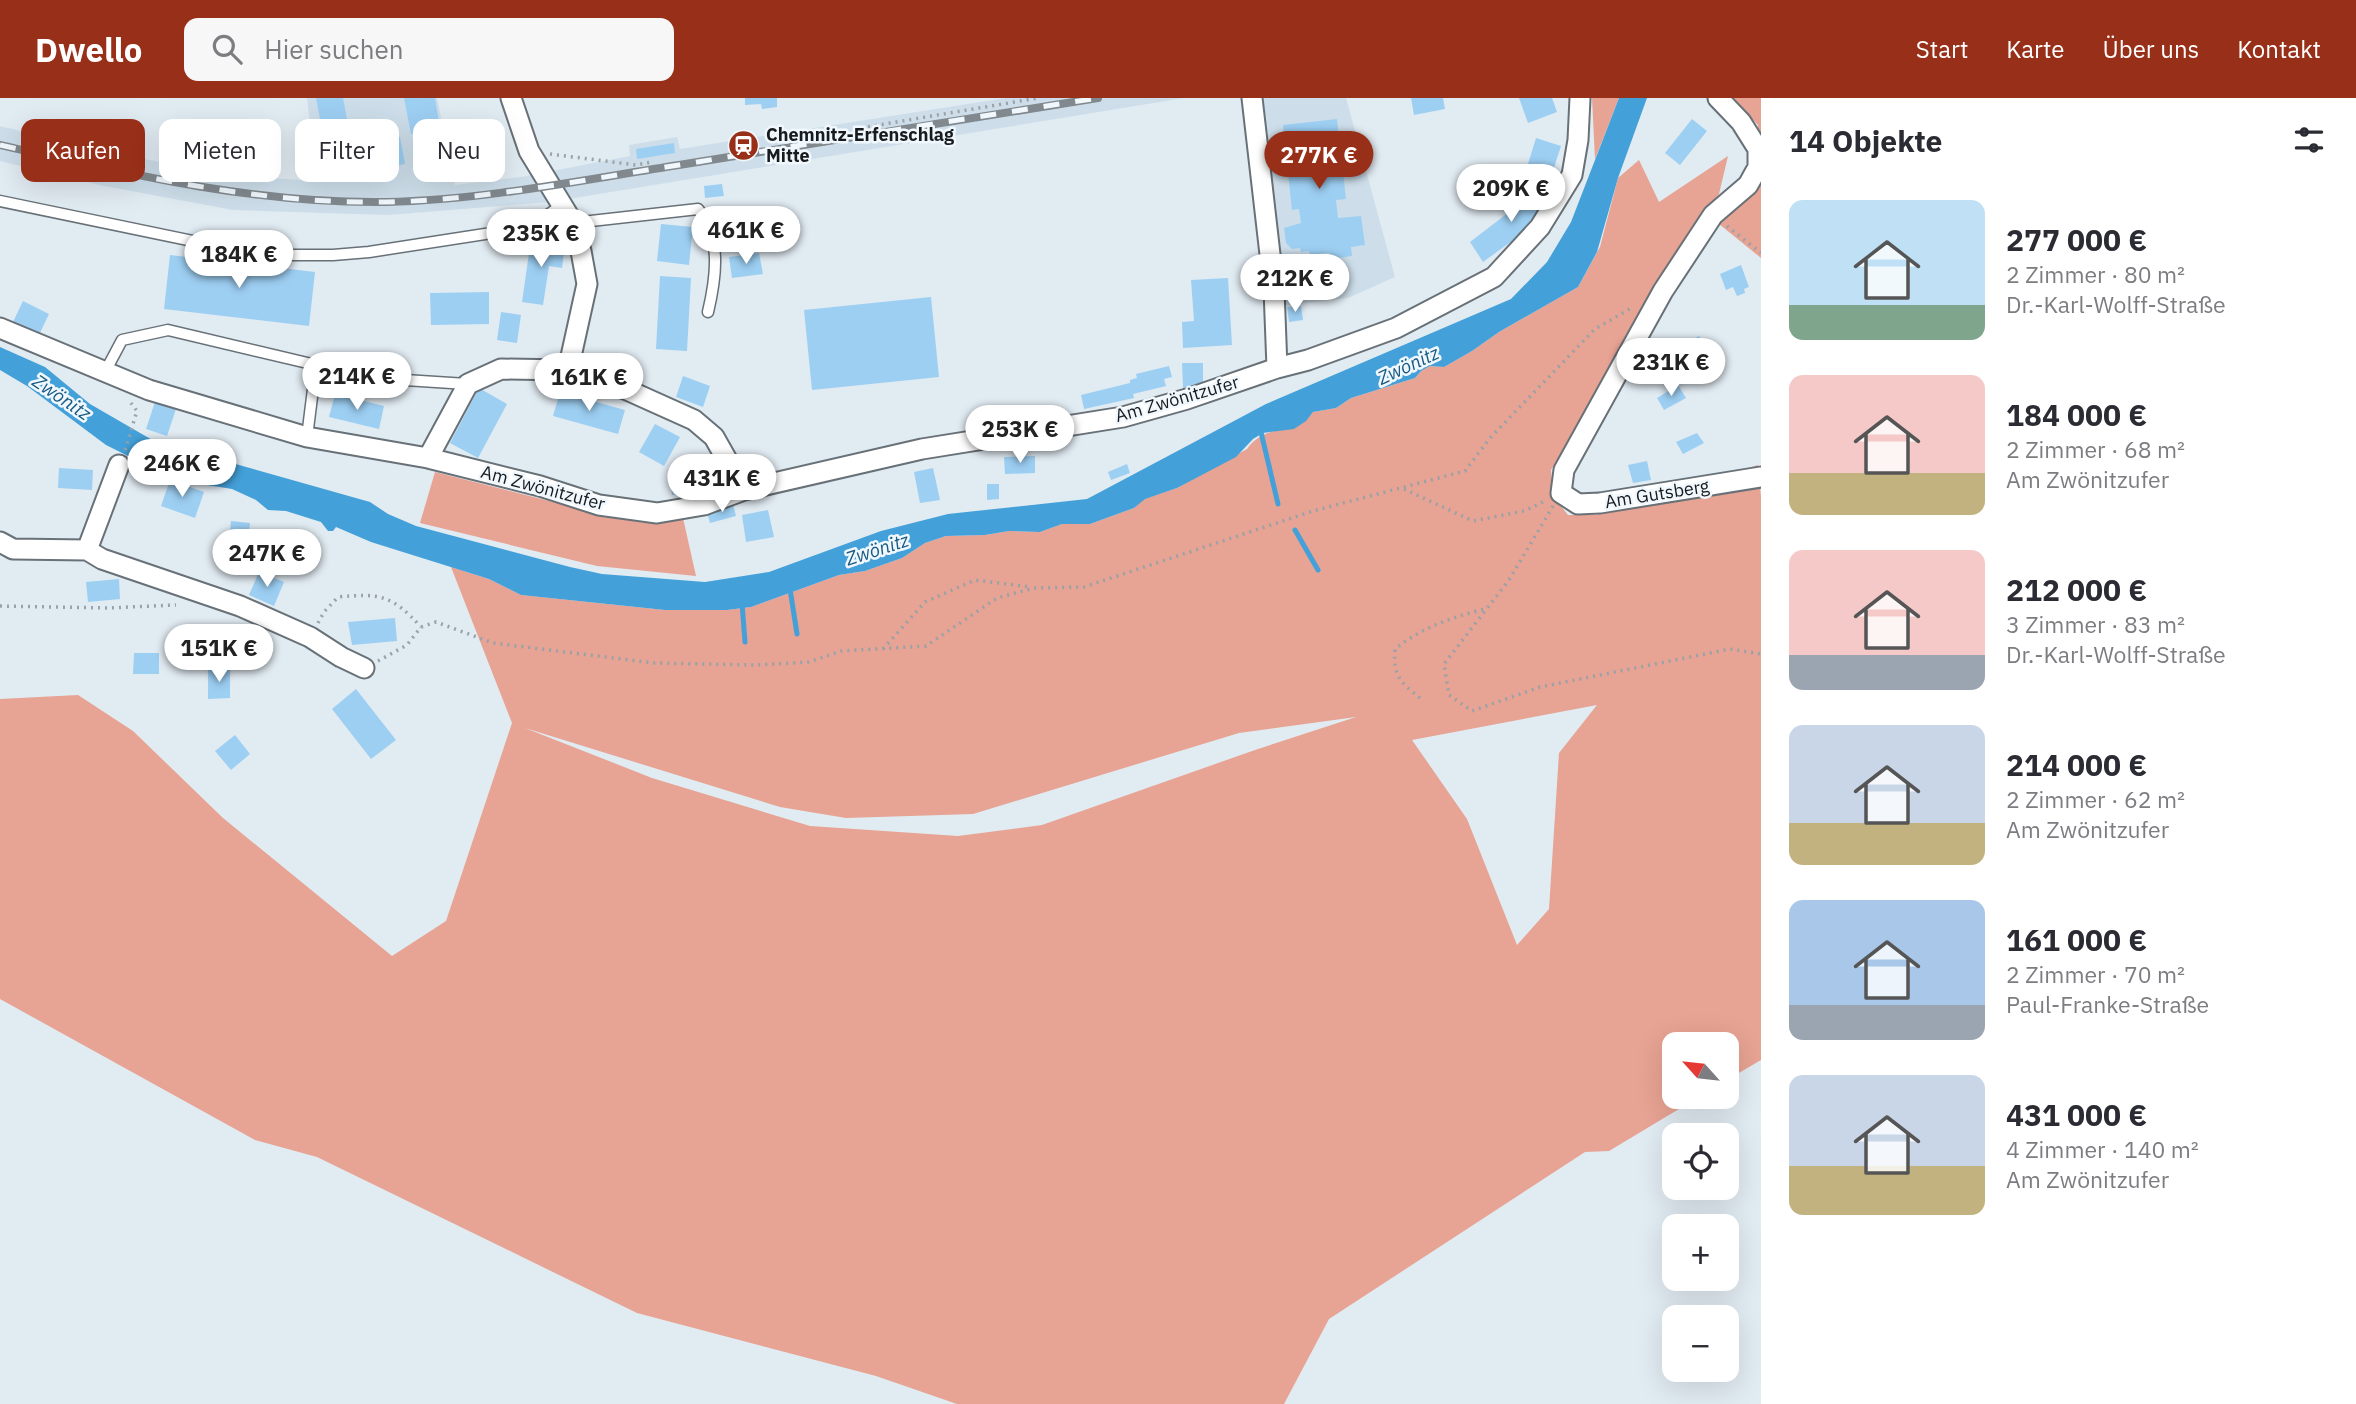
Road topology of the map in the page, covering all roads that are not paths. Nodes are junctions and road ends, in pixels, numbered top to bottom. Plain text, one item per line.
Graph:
1 (511, 98) edge
2 (1252, 98) edge
3 (1580, 98) edge
4 (1718, 98) edge
5 (0, 201) edge
6 (561, 206) junction
7 (573, 222) junction
8 (708, 312) dead end
9 (0, 328) edge
10 (316, 365) junction
11 (1276, 368) junction
12 (568, 370) junction
13 (105, 372) junction
14 (468, 384) junction
15 (307, 437) junction
16 (428, 458) junction
17 (119, 465) road end
18 (1761, 477) edge
19 (744, 490) junction
20 (0, 542) edge
21 (87, 550) junction
22 (365, 668) road end

1 - 6 street
2 - 11 street
3 - 11 street, Am Zwönitzufer
4 - 18 street, Am Gutsberg
5 - 6 lane
6 - 7 street
7 - 8 lane
7 - 12 street
9 - 13 street, Am Zwönitzufer
10 - 13 lane
10 - 14 lane
10 - 15 lane
11 - 19 street, Am Zwönitzufer
12 - 14 street
12 - 19 street
13 - 15 street, Am Zwönitzufer
14 - 16 street
15 - 16 street, Am Zwönitzufer
16 - 19 street, Am Zwönitzufer
17 - 21 street
20 - 21 street
21 - 22 street

